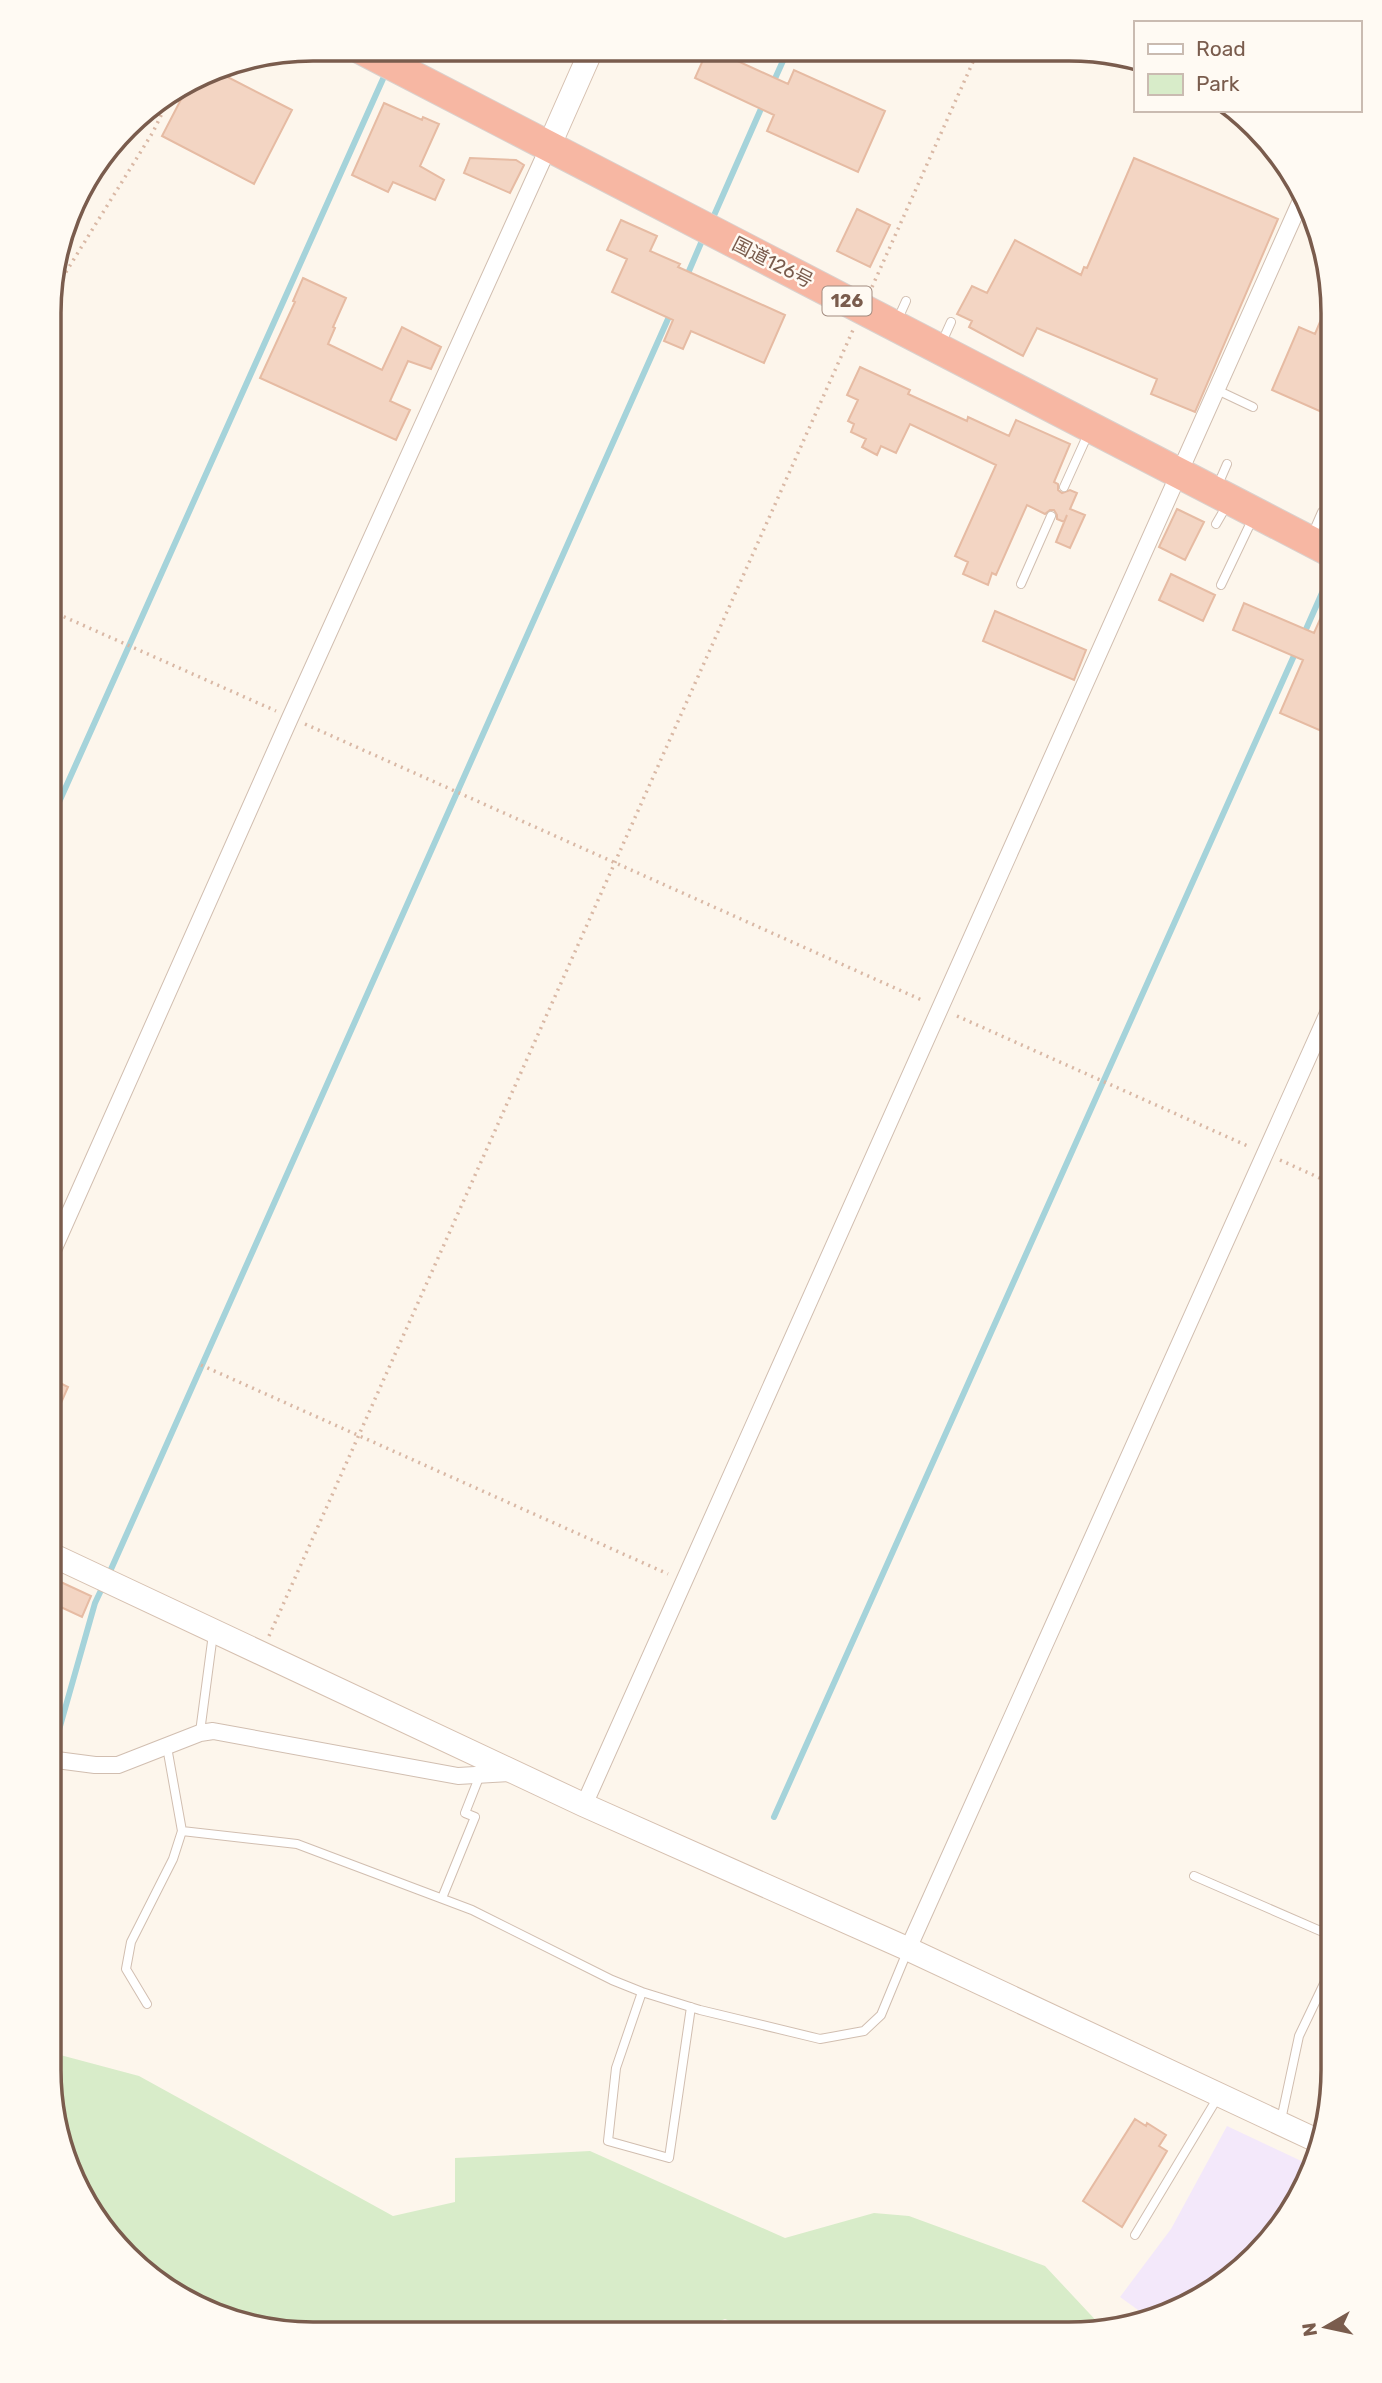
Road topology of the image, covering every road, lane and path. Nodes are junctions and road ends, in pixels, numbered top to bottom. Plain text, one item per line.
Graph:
1 (384, 61) edge
2 (587, 61) edge
3 (973, 61) edge
4 (163, 111) edge
5 (549, 146) junction
6 (1298, 208) edge
7 (64, 275) edge
8 (862, 309) junction
9 (1217, 390) junction
10 (1253, 407) dead end
11 (1091, 428) junction
12 (1227, 464) dead end
13 (1179, 474) junction
14 (1064, 487) dead end
15 (1220, 505) junction
16 (1255, 514) junction
17 (1051, 516) dead end
18 (1321, 547) edge
19 (1021, 584) dead end
20 (1221, 585) dead end
21 (61, 615) edge
22 (290, 718) junction
23 (615, 863) junction
24 (940, 1008) junction
25 (1321, 1029) edge
26 (1266, 1154) junction
27 (1321, 1179) edge
28 (61, 1232) edge
29 (201, 1365) dead end
30 (358, 1435) junction
31 (61, 1559) edge
32 (684, 1581) junction
33 (214, 1631) junction
34 (261, 1654) junction
35 (200, 1733) junction
36 (167, 1747) junction
37 (61, 1761) edge
38 (514, 1773) junction
39 (480, 1775) junction
40 (584, 1805) junction
41 (182, 1831) junction
42 (1194, 1876) dead end
43 (442, 1898) junction
44 (1321, 1931) edge
45 (908, 1949) junction
46 (1321, 1990) edge
47 (642, 1992) junction
48 (147, 2004) dead end
49 (691, 2007) junction
50 (1219, 2095) junction
51 (1280, 2123) junction
52 (1311, 2137) edge
53 (1135, 2235) dead end

1 - 5 highway, 国道126号 / 126
2 - 5 street
3 - 8 path
4 - 7 path
5 - 8 highway, 国道126号 / 126
5 - 22 street
6 - 9 street
8 - 11 highway, 国道126号 / 126
8 - 23 path
9 - 10 lane
9 - 13 street
11 - 13 highway, 国道126号 / 126
11 - 14 lane
12 - 15 lane
13 - 15 highway, 国道126号 / 126
13 - 24 street
15 - 16 highway, 国道126号 / 126
16 - 18 highway, 国道126号 / 126
16 - 20 lane
17 - 19 lane
21 - 22 path
22 - 23 path
22 - 28 street
23 - 24 path
23 - 30 path
24 - 26 path
24 - 32 street
25 - 26 street
26 - 27 path
26 - 45 street
29 - 30 path
30 - 32 path
30 - 34 path
31 - 33 street
32 - 40 street
33 - 34 street
33 - 35 lane
34 - 38 street
35 - 36 street
35 - 39 street
36 - 37 street
36 - 41 lane
38 - 39 street
38 - 40 street
39 - 43 lane
40 - 45 street
41 - 43 lane
41 - 48 lane
42 - 44 lane
43 - 47 lane
45 - 49 lane
45 - 50 street
46 - 51 lane
47 - 49 lane
47 - 49 lane
50 - 51 street
50 - 53 lane
51 - 52 street

